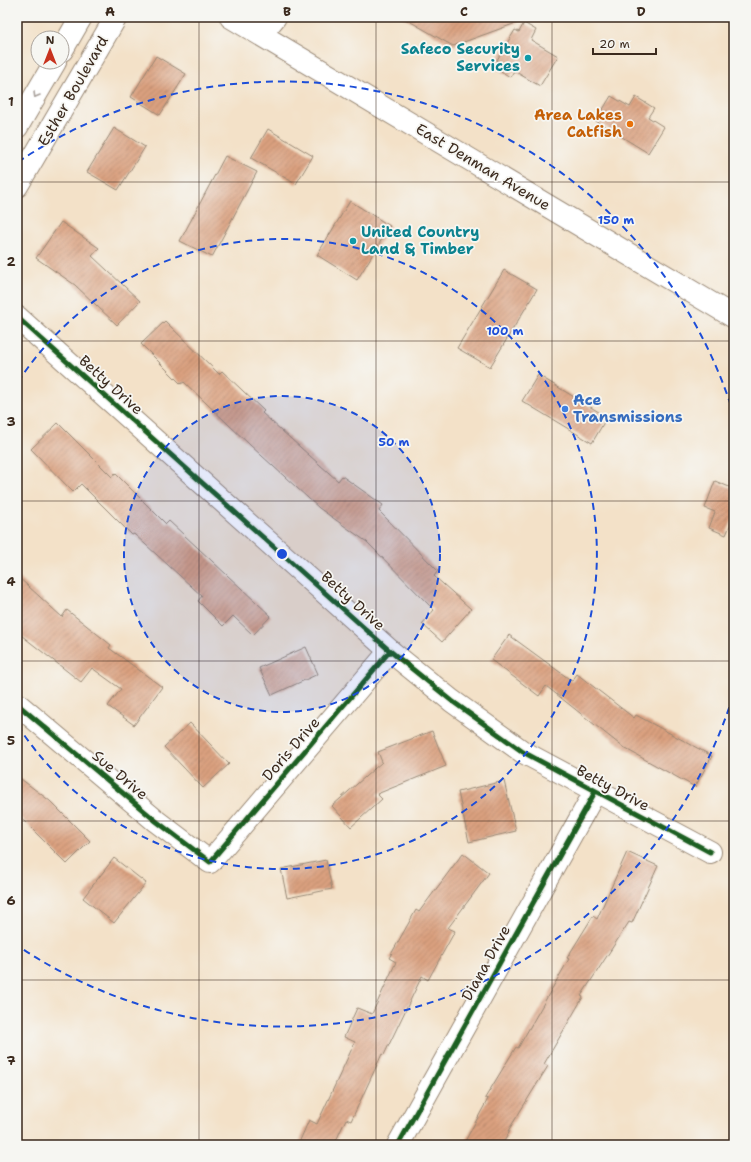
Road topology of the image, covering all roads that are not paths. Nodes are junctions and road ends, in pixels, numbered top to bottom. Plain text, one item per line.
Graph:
1 (81, 17) edge
2 (116, 17) edge
3 (231, 17) edge
4 (275, 17) edge
5 (262, 34) junction
6 (70, 36) edge
7 (50, 70) edge
8 (17, 127) edge
9 (17, 186) edge
10 (17, 317) edge
11 (734, 317) edge
12 (390, 652) junction
13 (17, 704) edge
14 (595, 792) junction
15 (710, 852) dead end
16 (210, 862) joint
17 (398, 1145) edge

1 - 6 street, Esther Boulevard
2 - 9 street, Esther Boulevard
3 - 5 street, East Denman Avenue
4 - 5 street
5 - 11 street, East Denman Avenue
7 -> 8 street, Esther Boulevard
10 - 12 street, Betty Drive
12 - 14 street, Betty Drive
12 - 16 street, Doris Drive
13 - 16 street, Sue Drive
14 - 15 street, Betty Drive
14 - 17 street, Diana Drive

